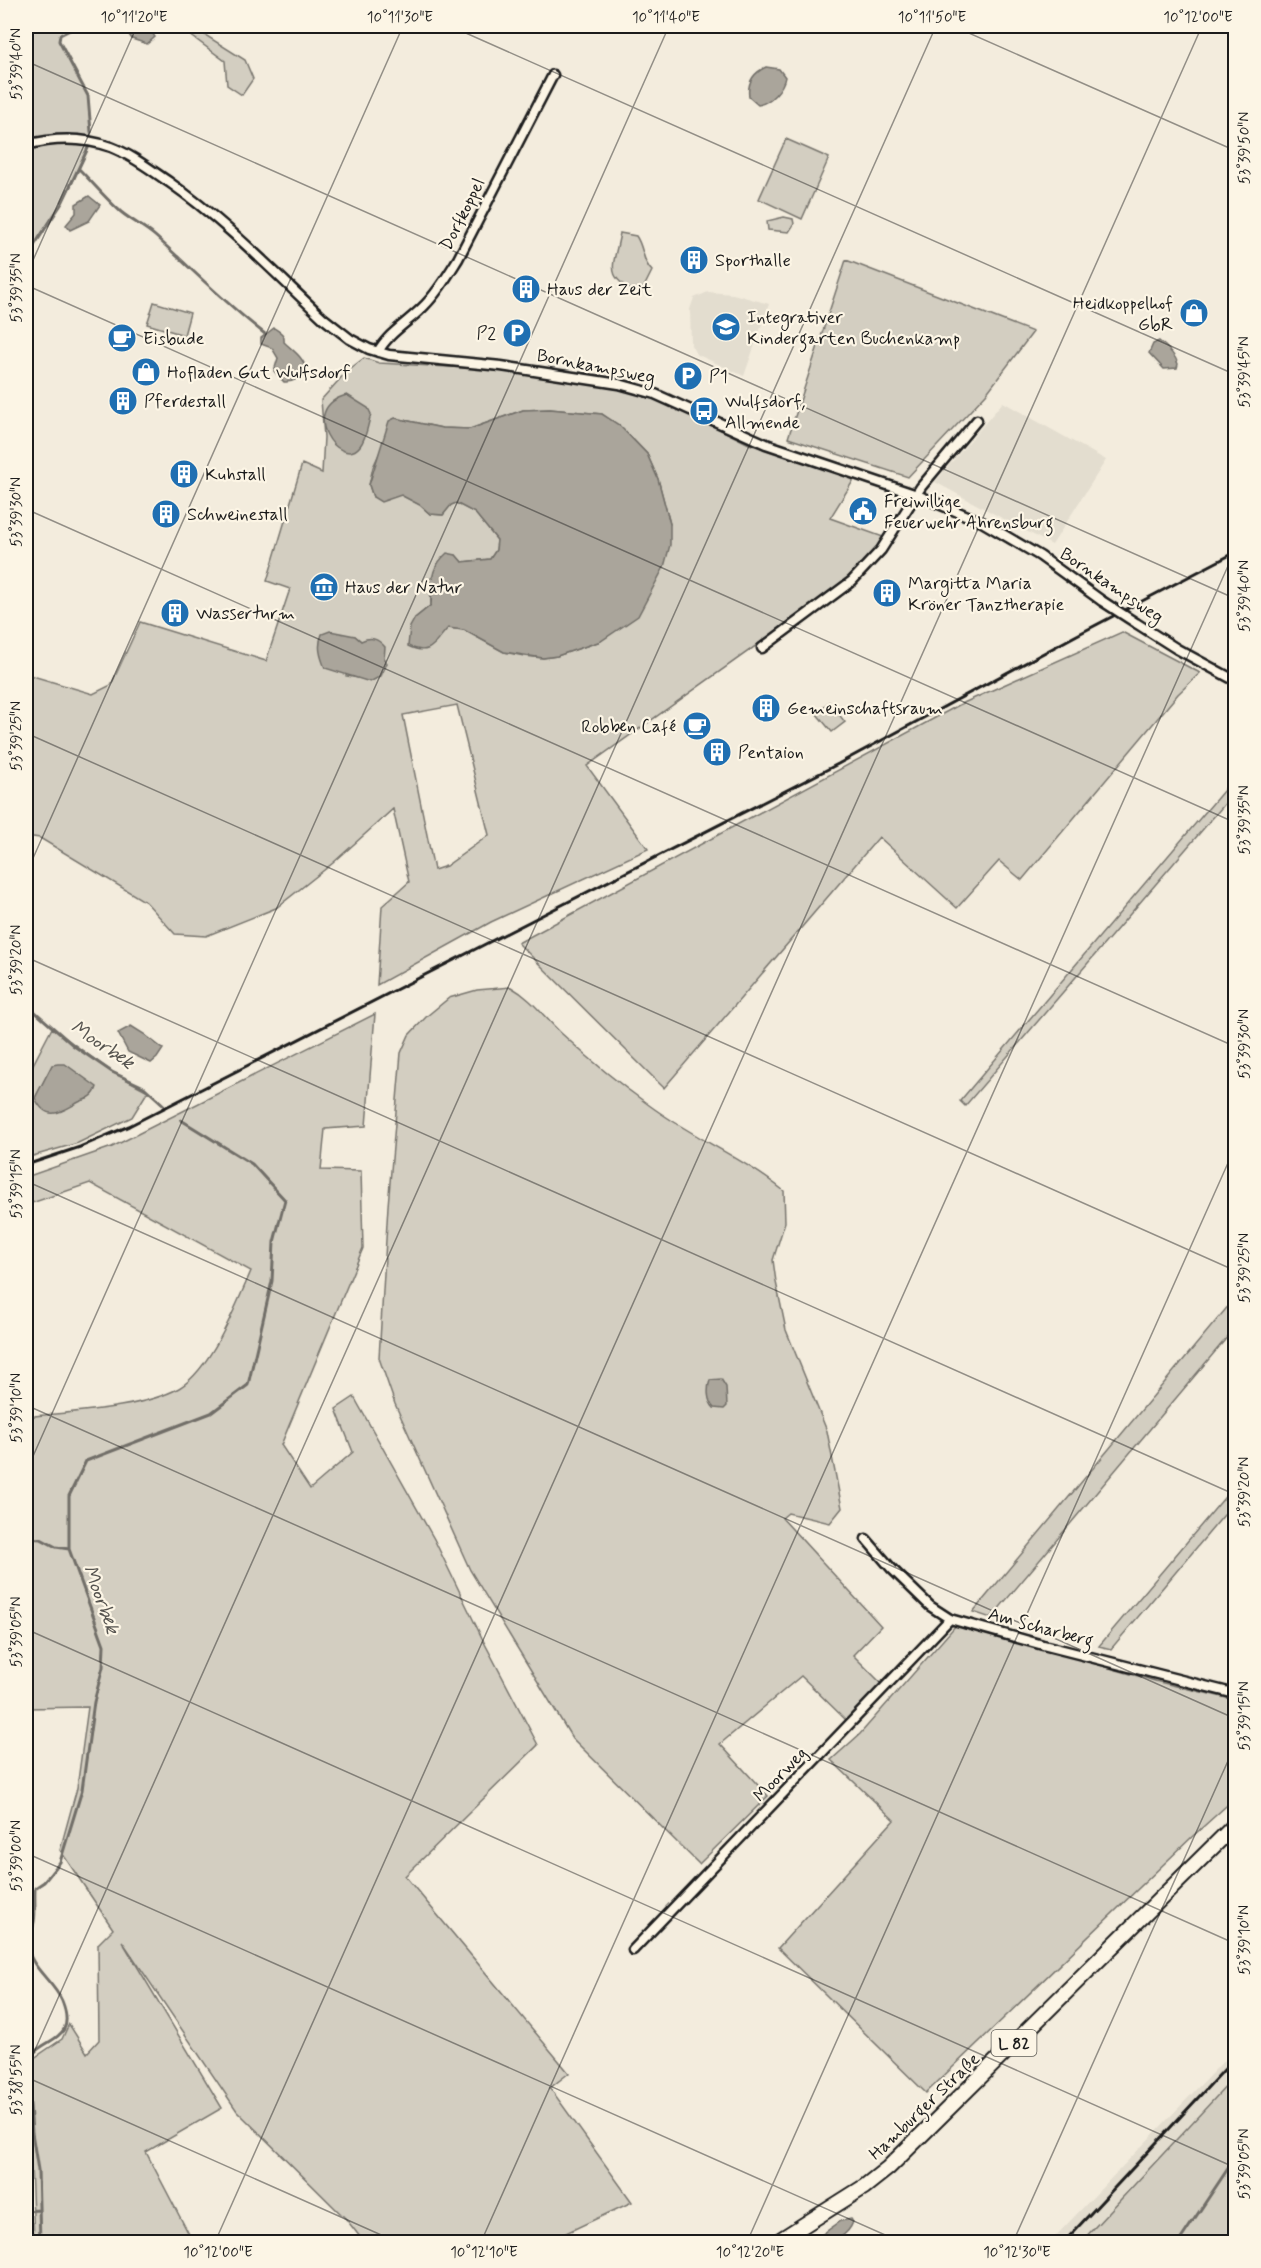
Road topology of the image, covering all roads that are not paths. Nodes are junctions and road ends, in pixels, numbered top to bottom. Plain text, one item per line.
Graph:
1 (553, 75) dead end
2 (26, 145) edge
3 (378, 352) junction
4 (976, 420) dead end
5 (917, 495) junction
6 (762, 648) dead end
7 (1236, 681) edge
8 (866, 1539) dead end
9 (950, 1619) junction
10 (1236, 1694) edge
11 (1236, 1824) edge
12 (633, 1950) dead end
13 (777, 2242) edge

1 - 3 street, Dorfkoppel
2 - 3 street, Bornkampsweg
3 - 5 street, Bornkampsweg
4 - 5 street
5 - 6 street
5 - 7 street, Bornkampsweg, bridge
8 - 9 street, Am Scharberg
9 - 10 street, Am Scharberg
9 - 12 street, Moorweg
11 - 13 main road, Hamburger Straße / L 82

